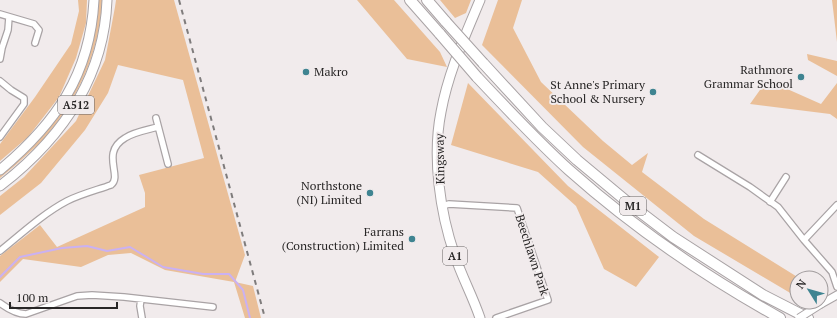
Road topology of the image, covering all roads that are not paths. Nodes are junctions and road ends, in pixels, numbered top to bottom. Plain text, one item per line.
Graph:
1 (94, 0) edge
2 (107, 0) edge
3 (410, 0) edge
4 (427, 0) edge
5 (480, 0) edge
6 (0, 14) edge
7 (9, 17) junction
8 (35, 42) dead end
9 (0, 58) edge
10 (0, 81) edge
11 (156, 118) dead end
12 (158, 127) junction
13 (0, 136) edge
14 (698, 155) dead end
15 (168, 164) dead end
16 (0, 170) edge
17 (786, 177) dead end
18 (0, 186) edge
19 (770, 202) junction
20 (837, 205) edge
21 (442, 206) junction
22 (804, 240) junction
23 (0, 251) edge
24 (837, 287) edge
25 (837, 295) edge
26 (141, 299) junction
27 (0, 303) edge
28 (213, 307) dead end
29 (27, 316) edge
30 (142, 318) edge
31 (480, 318) edge
32 (496, 318) edge
33 (780, 318) edge
34 (799, 318) edge
35 (808, 318) edge

1 - 16 main road, A512
2 - 18 main road, A512
3 - 33 highway, M1, bridge
4 - 35 highway, M1, bridge
5 - 21 main road, Kingsway / A1
6 - 7 street
7 - 8 street
7 - 9 street
10 - 13 street
11 - 12 street
12 - 15 street
12 - 23 street
14 - 19 street
17 - 19 street
19 - 22 street
20 - 22 street
21 - 31 main road, Kingsway / A1
21 - 32 street, Beechlawn Park
22 - 24 street
25 - 34 street, bridge
26 - 28 street
26 - 29 street
26 - 30 street
27 - 29 street

